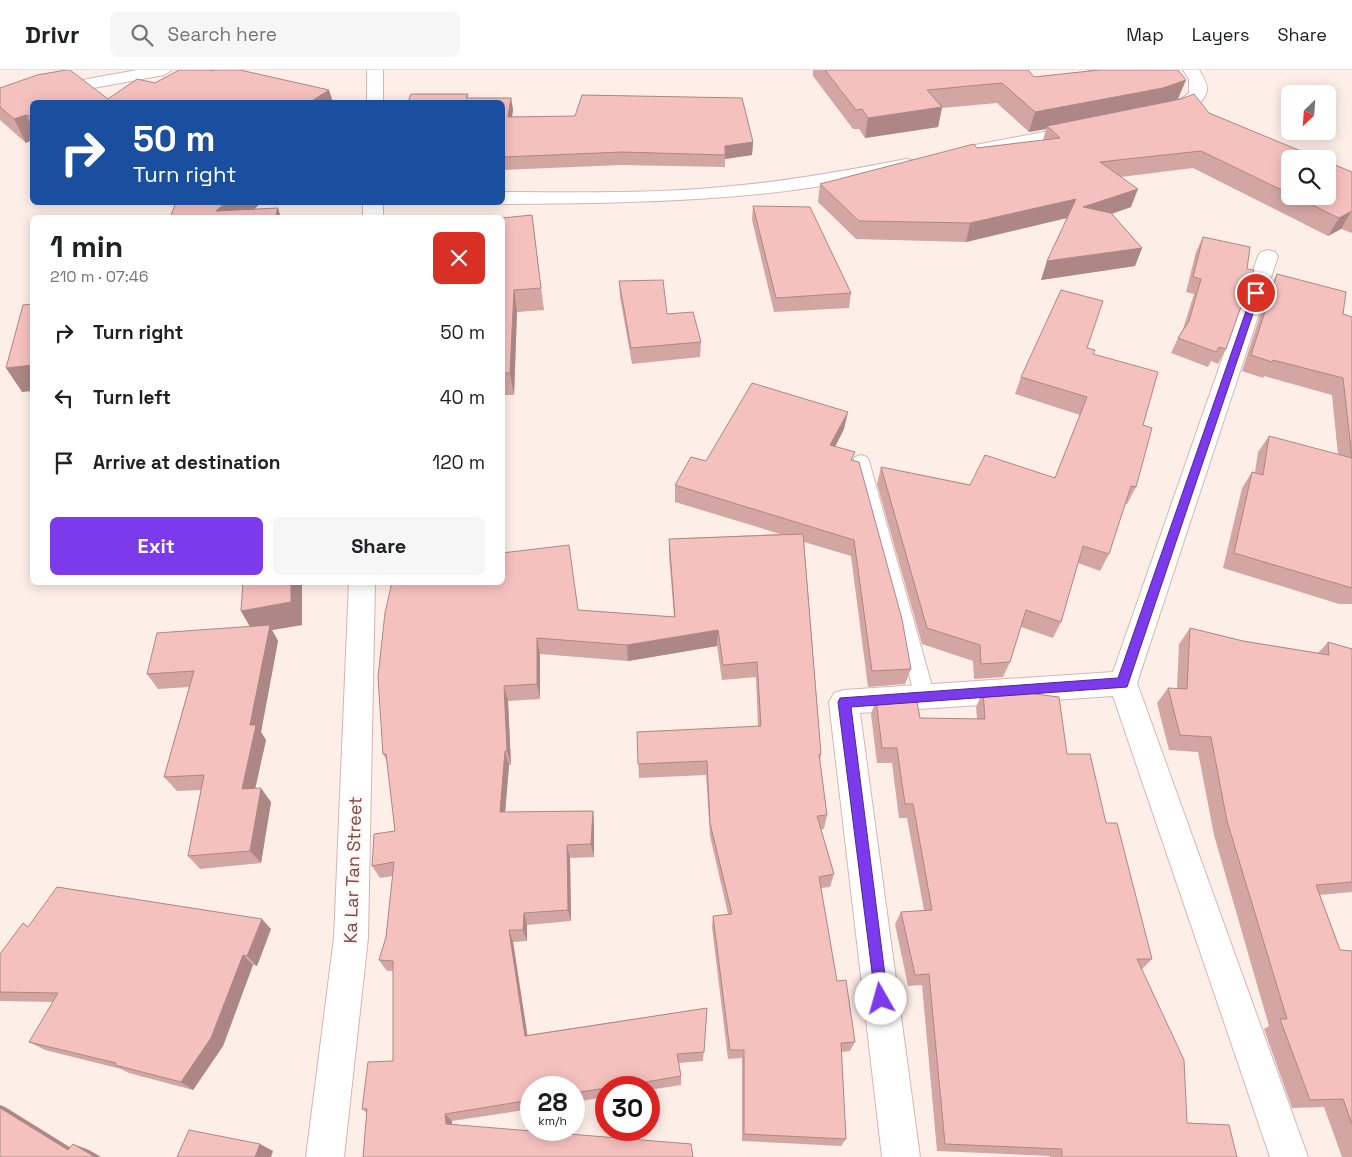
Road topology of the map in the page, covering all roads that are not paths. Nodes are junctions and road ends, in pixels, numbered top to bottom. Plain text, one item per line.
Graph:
1 (164, 70) edge
2 (375, 70) edge
3 (1192, 70) edge
4 (0, 100) edge
5 (375, 100) edge
6 (1150, 116) edge
7 (1102, 126) edge
8 (958, 154) edge
9 (919, 161) edge
10 (505, 198) edge
11 (1268, 256) dead end
12 (861, 461) edge
13 (362, 585) edge
14 (1123, 683) junction
15 (924, 697) junction
16 (325, 1157) edge
17 (901, 1157) edge
18 (1289, 1157) edge

1 - 4 street
2 - 5 street
3 - 6 street
7 - 8 street
9 - 10 street
11 - 14 street
12 - 15 lane
13 - 16 street, Ka Lar Tan Street
14 - 15 street
14 - 18 street
15 - 17 street

